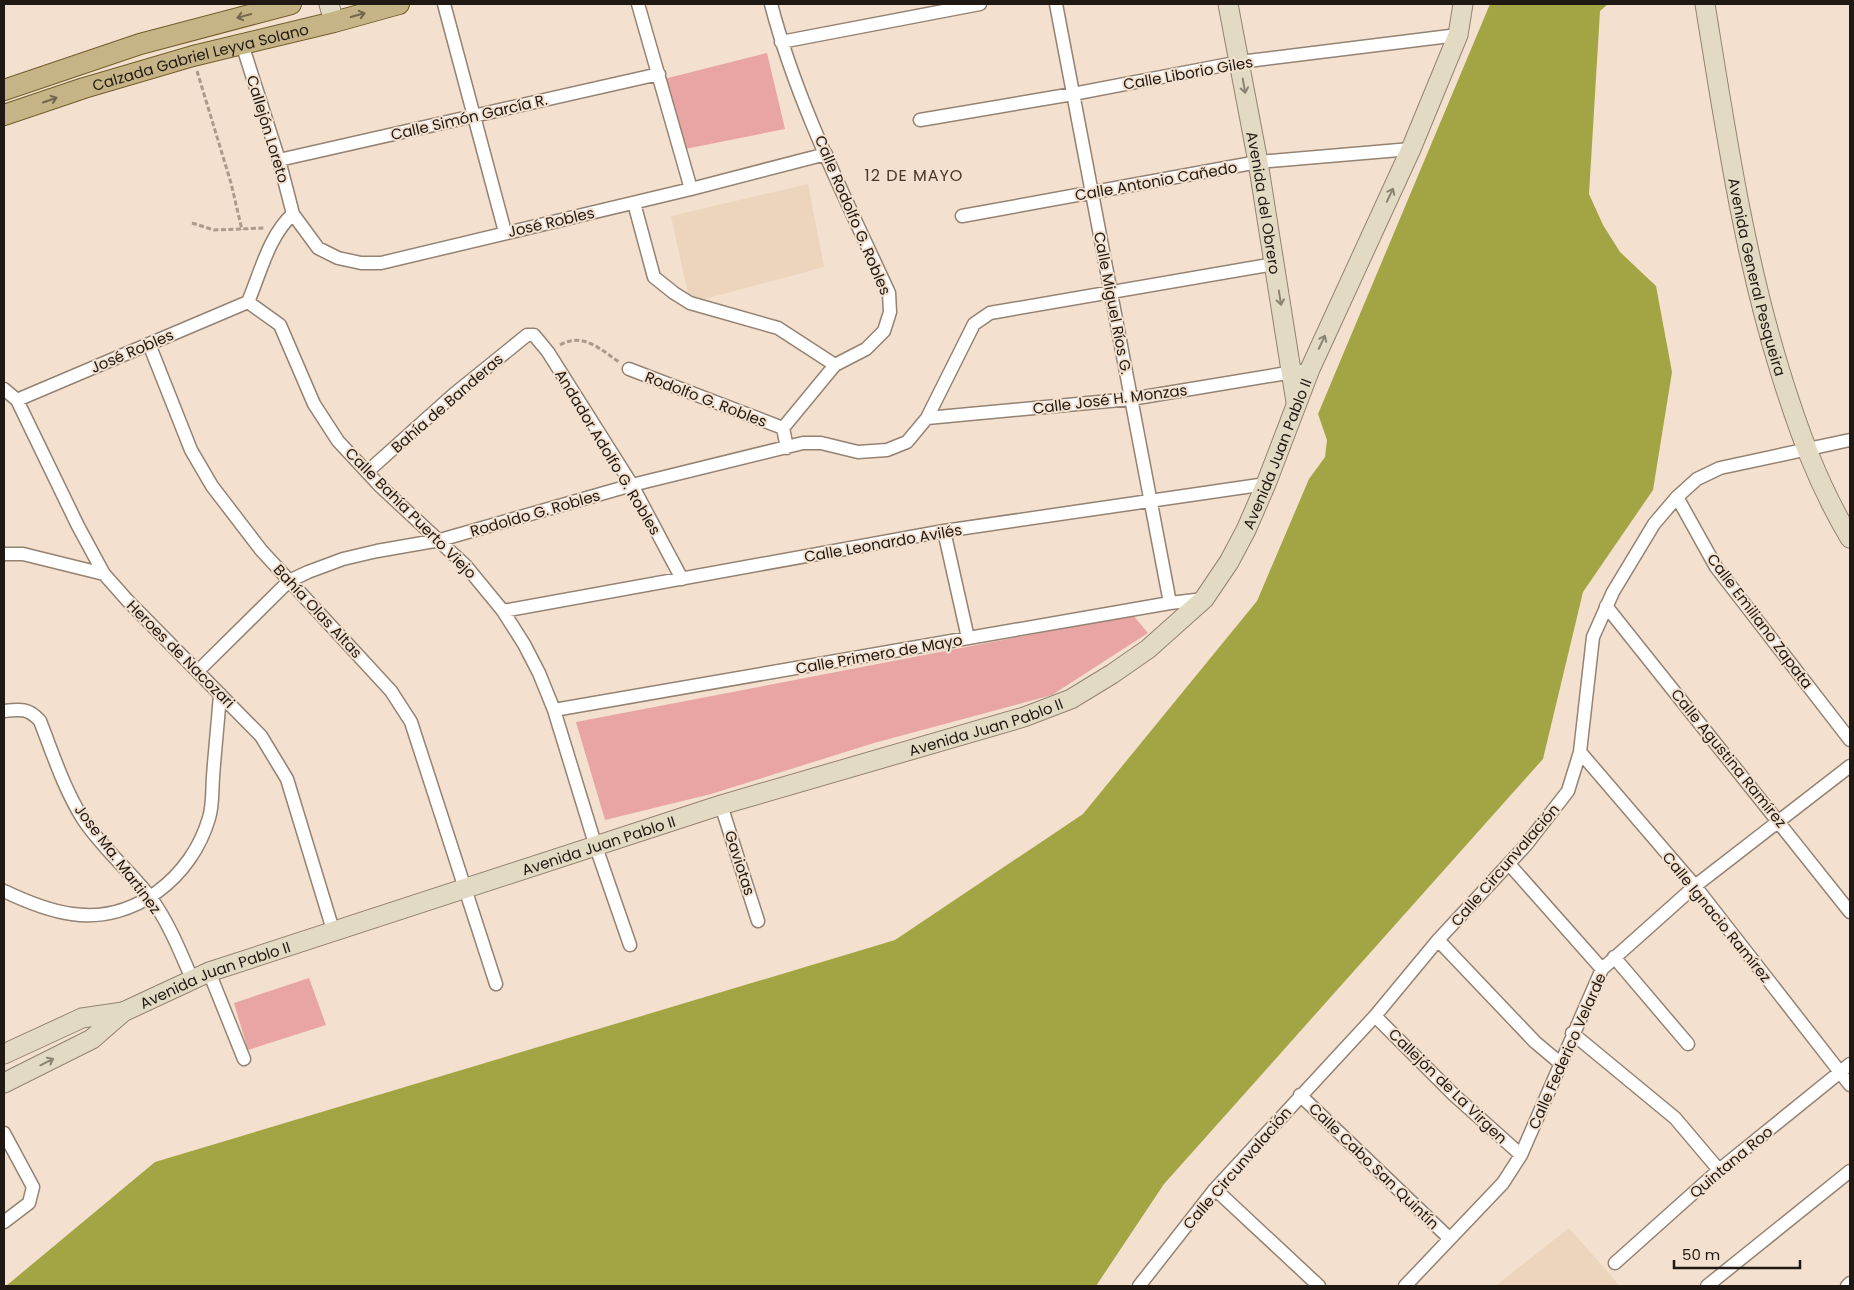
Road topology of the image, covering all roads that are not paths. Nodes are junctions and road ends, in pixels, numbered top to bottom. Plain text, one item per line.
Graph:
1 (291, 4) edge
2 (397, 4) edge
3 (444, 4) edge
4 (638, 4) edge
5 (772, 4) edge
6 (980, 4) edge
7 (1056, 4) edge
8 (1228, 4) edge
9 (1463, 4) edge
10 (1705, 4) edge
11 (331, 13) edge
12 (1458, 34) junction
13 (781, 42) junction
14 (242, 44) junction
15 (1240, 62) junction
16 (659, 74) junction
17 (4, 90) edge
18 (1073, 94) junction
19 (4, 115) edge
20 (474, 116) junction
21 (920, 120) dead end
22 (1411, 149) junction
23 (826, 154) junction
24 (279, 160) junction
25 (1258, 162) junction
26 (691, 189) junction
27 (1093, 192) junction
28 (634, 203) junction
29 (293, 214) junction
30 (962, 216) dead end
31 (505, 232) junction
32 (1274, 264) junction
33 (1110, 293) junction
34 (248, 302) junction
35 (527, 336) joint
36 (149, 344) junction
37 (835, 365) junction
38 (629, 369) road end
39 (1300, 370) junction
40 (4, 389) edge
41 (1131, 399) junction
42 (17, 400) junction
43 (927, 418) junction
44 (783, 428) junction
45 (1850, 440) edge
46 (787, 448) junction
47 (1806, 450) junction
48 (367, 472) junction
49 (1266, 484) junction
50 (632, 485) junction
51 (1677, 497) junction
52 (1149, 501) junction
53 (944, 531) junction
54 (1850, 538) edge
55 (440, 540) junction
56 (4, 554) edge
57 (104, 574) junction
58 (682, 578) junction
59 (289, 582) junction
60 (1204, 599) junction
61 (1170, 603) junction
62 (1606, 606) junction
63 (503, 611) junction
64 (968, 638) junction
65 (198, 671) junction
66 (220, 694) junction
67 (554, 710) junction
68 (4, 711) edge
69 (1850, 740) edge
70 (1580, 752) junction
71 (1850, 766) edge
72 (721, 805) junction
73 (1779, 820) junction
74 (596, 847) junction
75 (1509, 864) junction
76 (1695, 886) junction
77 (466, 887) junction
78 (4, 891) edge
79 (150, 898) junction
80 (1850, 912) edge
81 (758, 921) dead end
82 (333, 930) junction
83 (1438, 940) junction
84 (630, 944) dead end
85 (1614, 956) junction
86 (1602, 969) junction
87 (210, 972) junction
88 (192, 979) junction
89 (496, 984) dead end
90 (123, 1012) junction
91 (1375, 1016) junction
92 (1572, 1033) junction
93 (1688, 1044) dead end
94 (4, 1054) edge
95 (244, 1058) dead end
96 (1560, 1063) junction
97 (1850, 1064) edge
98 (1840, 1072) junction
99 (4, 1083) edge
100 (1850, 1085) edge
101 (1300, 1095) junction
102 (4, 1133) edge
103 (1521, 1155) junction
104 (1719, 1170) junction
105 (1850, 1171) edge
106 (1215, 1189) junction
107 (4, 1222) edge
108 (1449, 1238) junction
109 (1615, 1263) dead end
110 (1850, 1284) edge
111 (1139, 1286) edge
112 (1319, 1286) edge
113 (1405, 1286) edge
114 (1707, 1286) edge
115 (1847, 1286) edge

1 -> 17 main road, Calzada Gabriel Leyva Solano
11 -> 2 main road, Calzada Gabriel Leyva Solano
3 - 20 street
4 - 16 street
5 - 13 street, Calle Rodolfo G. Robles
6 - 13 street
7 - 18 street, Calle Miguel Ríos G.
8 - 15 main road, Avenida del Obrero
9 - 12 main road, Avenida Juan Pablo II
10 - 47 main road, Avenida General Pesqueira
11 - 14 main road, Calzada Gabriel Leyva Solano
12 - 15 street, Calle Liborio Giles
12 - 22 main road, Avenida Juan Pablo II
13 - 23 street, Calle Rodolfo G. Robles
19 -> 14 main road, Calzada Gabriel Leyva Solano
14 - 24 street, Callejón Loreto
15 - 18 street, Calle Liborio Giles
15 -> 25 main road, Avenida del Obrero
16 - 20 street, Calle Simón García R.
16 - 26 street
18 - 21 street, Calle Liborio Giles
18 - 27 street, Calle Miguel Ríos G.
20 - 24 street, Calle Simón García R.
20 - 31 street
22 - 25 street, Calle Antonio Cañedo
39 -> 22 main road, Avenida Juan Pablo II
23 - 26 street, José Robles
23 - 37 street, Calle Rodolfo G. Robles
24 - 29 street, Callejón Loreto
25 - 27 street, Calle Antonio Cañedo
25 - 32 main road, Avenida del Obrero
26 - 28 street, José Robles
27 - 30 street, Calle Antonio Cañedo
27 - 33 street, Calle Miguel Ríos G.
28 - 31 street, José Robles
28 - 37 street
29 - 31 street, José Robles
29 - 34 street
32 - 33 street
32 -> 39 main road, Avenida del Obrero
33 - 41 street, Calle Miguel Ríos G.
33 - 43 street
34 - 36 street, José Robles
34 - 48 street, Calle Bahía Puerto Viejo
35 - 48 street, Bahía de Banderas
35 - 50 street, Andador Adolfo G. Robles
36 - 42 street, José Robles
36 - 59 street, Bahía Olas Altas
37 - 44 street, Calle Rodolfo G. Robles
38 - 44 street, Rodolfo G. Robles
39 - 41 street, Calle José H. Monzas
39 - 49 main road, Avenida Juan Pablo II
40 - 42 street, Heroes de Nacozari
41 - 43 street, Calle José H. Monzas
41 - 52 street, Calle Miguel Ríos G.
42 - 57 street, Heroes de Nacozari
43 - 46 street, Rodoldo G. Robles
44 - 46 street
45 - 47 street, Calle Circunvalación
46 - 50 street, Rodoldo G. Robles
47 - 51 street, Calle Circunvalación
47 - 54 main road, Avenida General Pesqueira
48 - 55 street, Calle Bahía Puerto Viejo
49 - 52 street, Calle Leonardo Avilés
49 - 60 main road, Avenida Juan Pablo II
50 - 55 street, Rodoldo G. Robles
50 - 58 street, Andador Adolfo G. Robles
51 - 62 street, Calle Circunvalación
51 - 69 street, Calle Emiliano Zapata
52 - 53 street, Calle Leonardo Avilés
52 - 61 street, Calle Miguel Ríos G.
53 - 58 street, Calle Leonardo Avilés
53 - 64 street
55 - 59 street, Rodoldo G. Robles
55 - 63 street, Calle Bahía Puerto Viejo
56 - 57 street
57 - 65 street, Heroes de Nacozari
58 - 63 street, Calle Leonardo Avilés
59 - 65 street, Rodoldo G. Robles
59 - 77 street, Bahía Olas Altas
60 - 61 street, Calle Primero de Mayo
60 - 72 main road, Avenida Juan Pablo II
61 - 64 street, Calle Primero de Mayo
62 - 70 street, Calle Circunvalación
62 - 73 street, Calle Agustina Ramírez
63 - 67 street, Calle Bahía Puerto Viejo
64 - 67 street, Calle Primero de Mayo
65 - 66 street, Heroes de Nacozari
66 - 79 street
66 - 82 street, Heroes de Nacozari
67 - 74 street, Calle Bahía Puerto Viejo
68 - 79 street, Jose Ma. Martinez
70 - 75 street, Calle Circunvalación
70 - 76 street, Calle Ignacio Ramírez
71 - 73 street, Calle Federico Velarde
72 - 74 main road, Avenida Juan Pablo II
72 - 81 street, Gaviotas
73 - 76 street, Calle Federico Velarde
73 - 80 street, Calle Agustina Ramírez
74 - 77 main road, Avenida Juan Pablo II
74 - 84 street, Calle Bahía Puerto Viejo
75 - 83 street, Calle Circunvalación
75 - 86 street
76 - 85 street, Calle Federico Velarde
76 - 98 street, Calle Ignacio Ramírez
77 - 82 main road, Avenida Juan Pablo II
77 - 89 street, Bahía Olas Altas
78 - 79 street
79 - 88 street, Jose Ma. Martinez
82 - 87 main road, Avenida Juan Pablo II
83 - 91 street, Calle Circunvalación
83 - 96 street
85 - 86 street, Calle Federico Velarde
85 - 93 street
86 - 92 street, Calle Federico Velarde
87 - 88 main road, Avenida Juan Pablo II
87 - 95 street
88 - 90 main road, Avenida Juan Pablo II
90 - 94 main road, Avenida Juan Pablo II
99 -> 90 main road, Avenida Juan Pablo II
91 - 101 street, Calle Circunvalación
91 - 103 street, Callejón de La Virgen
92 - 96 street, Calle Federico Velarde
92 - 104 street
96 - 103 street, Calle Federico Velarde
97 - 98 street, Quintana Roo
98 - 100 street, Calle Ignacio Ramírez
98 - 104 street, Quintana Roo
101 - 106 street, Calle Circunvalación
101 - 108 street, Calle Cabo San Quintín
102 - 107 street
103 - 108 street, Calle Federico Velarde
104 - 109 street, Quintana Roo
105 - 114 street
106 - 111 street, Calle Circunvalación
106 - 112 street
108 - 113 street, Calle Federico Velarde
110 - 115 street

